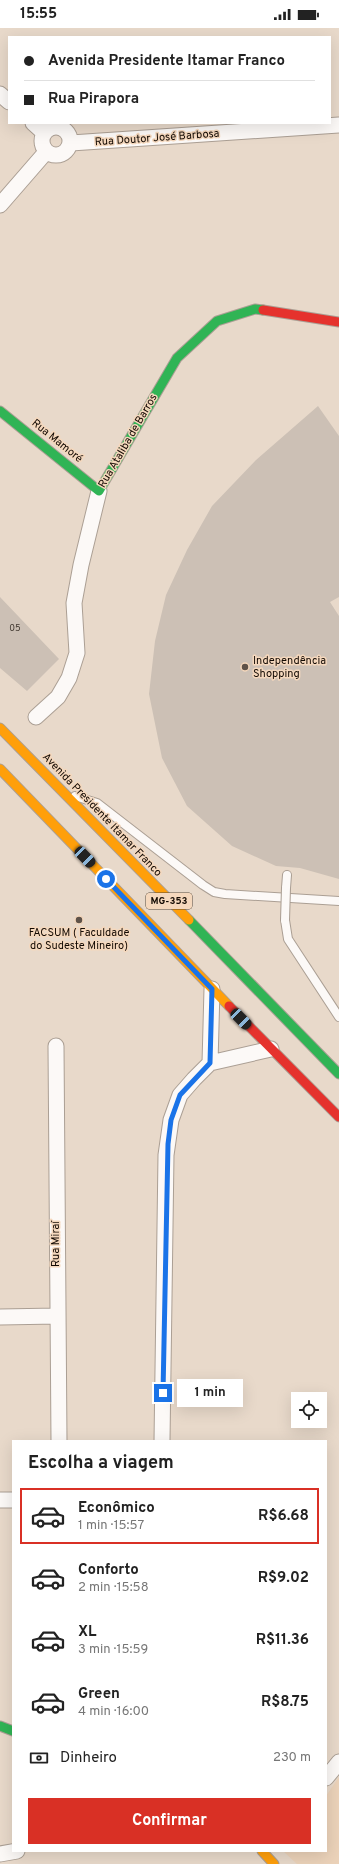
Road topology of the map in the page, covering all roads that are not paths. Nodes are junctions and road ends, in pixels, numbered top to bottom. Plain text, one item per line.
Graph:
1 (0, 94) edge
2 (8, 101) edge
3 (34, 124) edge
4 (339, 125) edge
5 (44, 134) junction
6 (71, 143) junction
7 (46, 152) junction
8 (0, 205) edge
9 (339, 322) edge
10 (0, 411) edge
11 (99, 491) junction
12 (36, 717) dead end
13 (0, 728) edge
14 (0, 769) edge
15 (63, 792) junction
16 (287, 875) dead end
17 (339, 901) edge
18 (212, 989) junction
19 (339, 1017) edge
20 (56, 1046) dead end
21 (271, 1049) junction
22 (210, 1063) junction
23 (339, 1074) edge
24 (339, 1117) edge
25 (57, 1316) junction
26 (0, 1317) edge
27 (59, 1440) edge
28 (162, 1440) edge
29 (0, 1500) edge
30 (12, 1500) edge
31 (0, 1726) edge
32 (12, 1731) edge
33 (339, 1762) edge
34 (327, 1777) edge
35 (12, 1852) edge
36 (263, 1852) edge
37 (0, 1854) edge
38 (274, 1864) edge

1 - 2 street
3 - 5 street
4 - 6 street, Rua Doutor José Barbosa
5 - 6 street
5 - 7 street
6 - 7 street
7 - 8 street
9 - 11 main road, Rua Ataliba de Barros
10 - 11 main road, Rua Mamoré
11 - 12 street, Rua Ataliba de Barros
13 - 15 main road, Avenida Presidente Itamar Franco / MG-353
14 - 18 main road, MG-353
15 - 17 lane
15 - 23 main road, Avenida Presidente Itamar Franco / MG-353
16 - 19 lane, bridge
18 - 21 main road, MG-353
18 - 22 street
20 - 25 street, Rua Miraí
21 - 22 street
21 - 24 main road, MG-353
22 - 28 street
25 - 26 street
25 - 27 street, Rua Miraí
29 - 30 street
31 - 32 main road
33 - 34 street
35 - 37 street
36 - 38 main road

